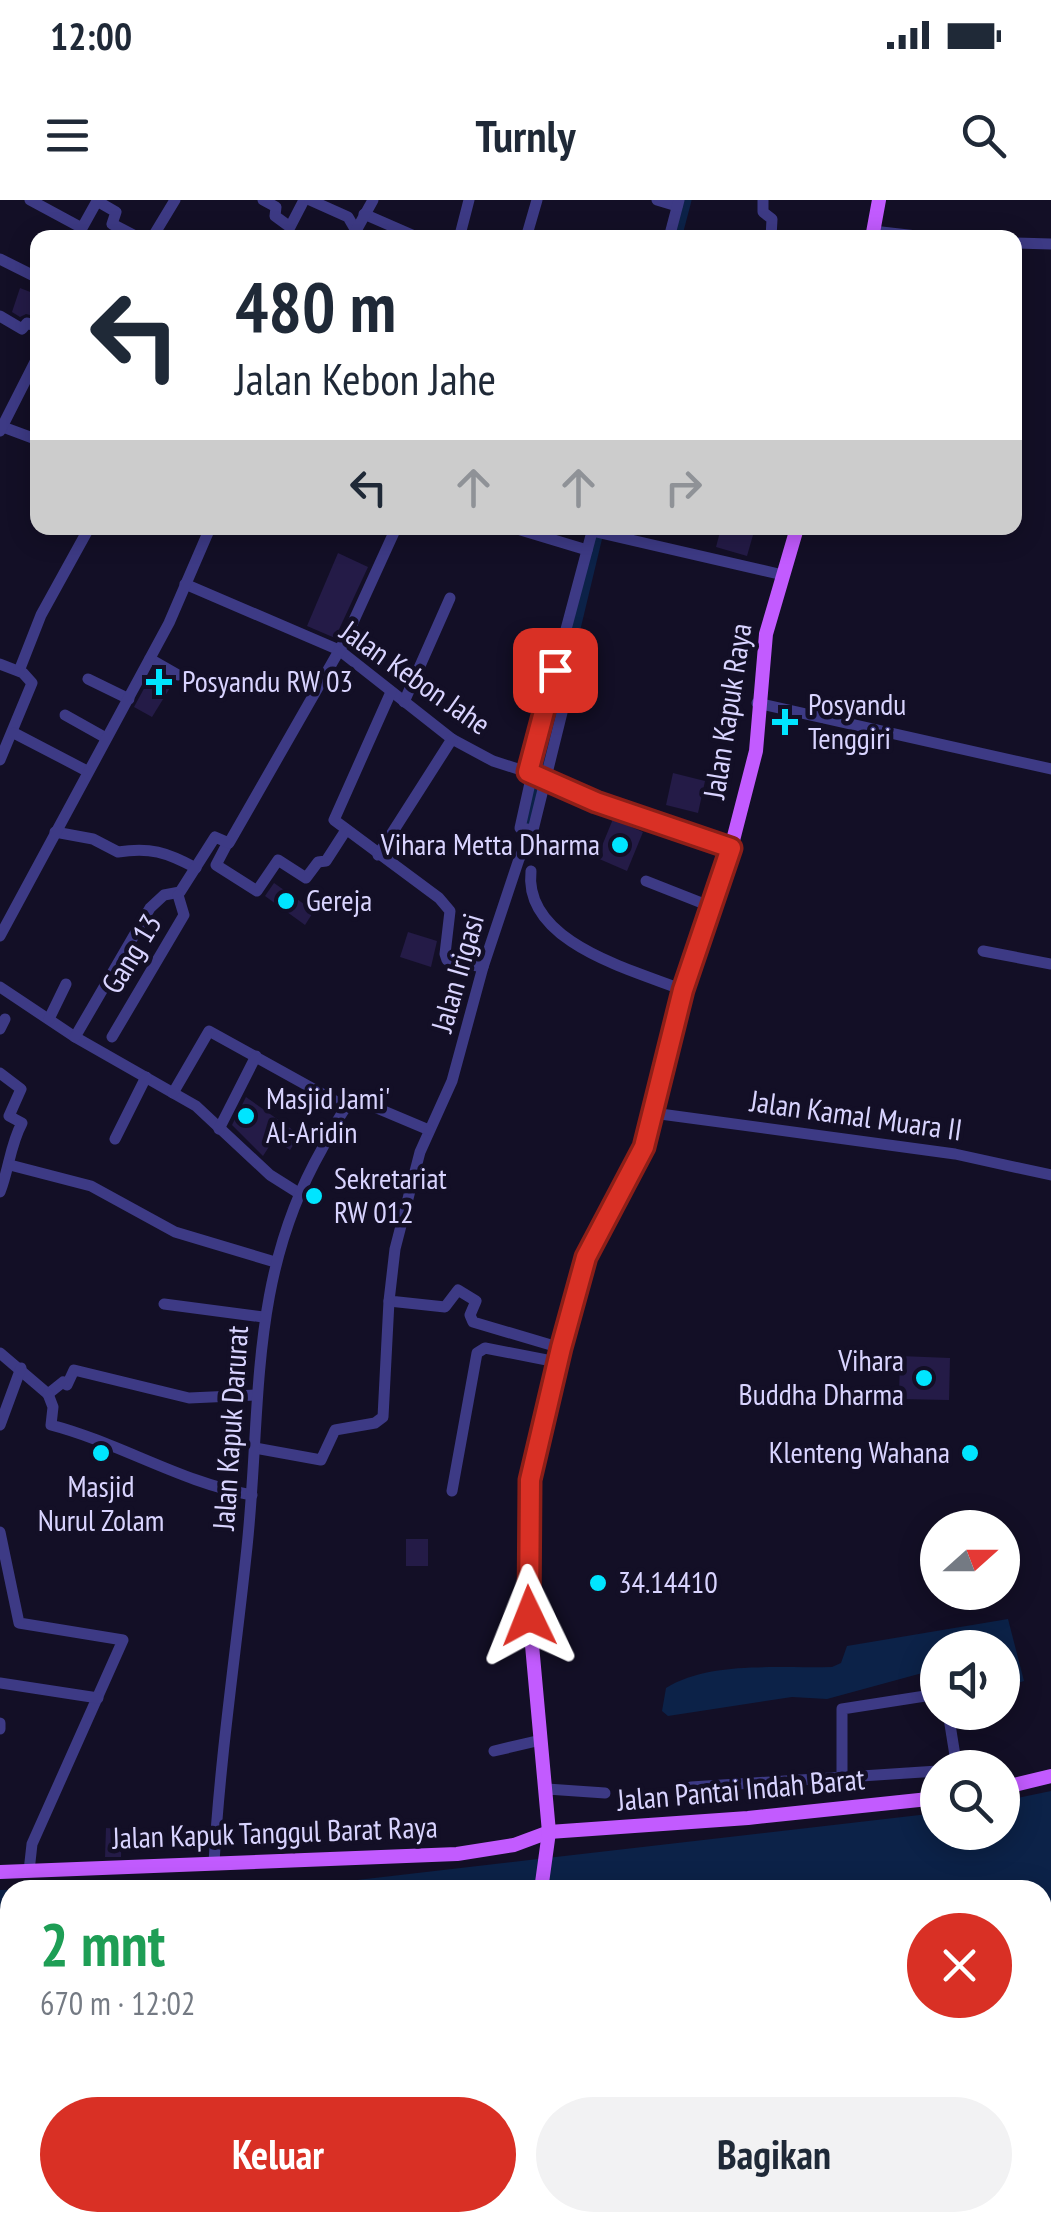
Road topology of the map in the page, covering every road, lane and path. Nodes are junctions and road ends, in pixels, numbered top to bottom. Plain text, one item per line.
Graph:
1 (30, 200) edge
2 (264, 200) edge
3 (307, 200) edge
4 (373, 200) edge
5 (468, 200) edge
6 (537, 200) edge
7 (657, 200) edge
8 (763, 200) edge
9 (880, 200) edge
10 (171, 201) edge
11 (678, 203) edge
12 (364, 214) junction
13 (125, 230) edge
14 (156, 230) edge
15 (285, 230) edge
16 (287, 230) edge
17 (352, 230) edge
18 (355, 230) edge
19 (401, 230) edge
20 (460, 230) edge
21 (528, 230) edge
22 (671, 230) edge
23 (772, 230) edge
24 (873, 230) edge
25 (1022, 243) edge
26 (1051, 244) edge
27 (0, 259) edge
28 (30, 274) edge
29 (0, 316) edge
30 (30, 324) edge
31 (30, 372) edge
32 (1, 428) edge
33 (30, 437) edge
34 (85, 535) edge
35 (206, 535) edge
36 (393, 535) edge
37 (537, 535) edge
38 (592, 535) edge
39 (607, 535) edge
40 (796, 535) edge
41 (587, 550) junction
42 (783, 575) junction
43 (186, 584) junction
44 (450, 598) dead end
45 (339, 650) junction
46 (150, 658) junction
47 (0, 664) edge
48 (574, 664) dead end
49 (18, 671) junction
50 (178, 675) dead end
51 (88, 679) dead end
52 (391, 692) junction
53 (128, 699) junction
54 (404, 702) junction
55 (757, 703) junction
56 (66, 715) dead end
57 (14, 733) junction
58 (106, 738) junction
59 (452, 739) junction
60 (0, 760) edge
61 (1051, 769) edge
62 (87, 771) junction
63 (536, 775) junction
64 (346, 830) junction
65 (55, 832) junction
66 (226, 844) junction
67 (731, 848) junction
68 (378, 856) junction
69 (196, 868) junction
70 (531, 870) dead end
71 (646, 881) dead end
72 (178, 895) junction
73 (712, 907) junction
74 (1, 931) edge
75 (983, 951) dead end
76 (1051, 964) edge
77 (483, 967) junction
78 (66, 984) dead end
79 (0, 987) edge
80 (683, 990) junction
81 (49, 1019) junction
82 (75, 1036) junction
83 (112, 1037) dead end
84 (256, 1056) junction
85 (1, 1074) edge
86 (146, 1078) junction
87 (173, 1093) junction
88 (346, 1107) junction
89 (652, 1113) junction
90 (219, 1129) junction
91 (429, 1130) junction
92 (115, 1139) dead end
93 (10, 1165) junction
94 (1051, 1175) edge
95 (0, 1192) edge
96 (298, 1192) junction
97 (275, 1262) junction
98 (390, 1301) junction
99 (164, 1304) dead end
100 (263, 1317) junction
101 (0, 1353) edge
102 (559, 1355) junction
103 (22, 1368) junction
104 (48, 1394) junction
105 (256, 1395) junction
106 (0, 1420) edge
107 (254, 1448) junction
108 (452, 1490) dead end
109 (252, 1495) junction
110 (0, 1532) edge
111 (7, 1583) edge
112 (0, 1683) edge
113 (920, 1697) edge
114 (98, 1698) junction
115 (541, 1740) junction
116 (494, 1751) dead end
117 (920, 1772) edge
118 (1051, 1776) edge
119 (842, 1779) junction
120 (1020, 1784) edge
121 (691, 1787) dead end
122 (547, 1789) junction
123 (605, 1793) dead end
124 (920, 1800) edge
125 (550, 1832) junction
126 (214, 1863) junction
127 (29, 1871) junction
128 (0, 1872) edge
129 (543, 1880) edge

1 - 13 street
2 - 15 street
3 - 16 street
3 - 17 street
4 - 12 street
5 - 20 street
6 - 21 street
7 - 11 street
8 - 23 street
9 - 24 main road
10 - 14 street
11 - 22 street
12 - 18 street
12 - 19 street
25 - 26 street
27 - 28 street
29 - 30 street
31 - 32 street
32 - 33 street
34 - 49 street
35 - 43 street
36 - 45 street
37 - 41 street
38 - 41 street
39 - 42 street
40 - 42 main road, Jalan Kapuk Raya
41 - 63 street
42 - 55 main road, Jalan Kapuk Raya
43 - 45 street, Jalan Kebon Jahe
43 - 46 street
44 - 54 street
45 - 52 street, Jalan Kebon Jahe
45 - 66 street
46 - 50 street
46 - 53 street
47 - 49 street
48 - 63 street, Jalan Irigasi
49 - 57 street
51 - 53 street
52 - 54 street, Jalan Kebon Jahe
52 - 64 street
53 - 58 street
54 - 59 street, Jalan Kebon Jahe
55 - 61 street
55 - 67 main road, Jalan Kapuk Raya
56 - 58 street
57 - 60 street
57 - 62 street
58 - 62 street
59 - 63 street, Jalan Kebon Jahe
59 - 68 street
62 - 65 street
63 - 67 street, Jalan Kebon Jahe
63 - 77 street, Jalan Irigasi
64 - 66 street
64 - 68 street
65 - 69 street
65 - 74 street
66 - 69 street
67 - 73 main road, Jalan Kapuk Raya
68 - 77 street
69 - 72 street
70 - 80 street
71 - 73 street
72 - 82 street
72 - 83 street, Gang 13
73 - 80 main road, Jalan Kapuk Raya
75 - 76 street
77 - 91 street, Jalan Irigasi
78 - 81 street
79 - 81 street
80 - 89 main road, Jalan Kapuk Raya
81 - 82 street
82 - 86 street
84 - 87 street
84 - 88 street
84 - 90 street
85 - 93 street
86 - 87 street
86 - 92 street
87 - 90 street
88 - 91 street
88 - 96 street, Jalan Kapuk Darurat
89 - 94 street, Jalan Kamal Muara II
89 - 102 main road, Jalan Kapuk Raya
90 - 96 street
91 - 98 street, Jalan Irigasi
93 - 95 street
93 - 97 street
96 - 97 street, Jalan Kapuk Darurat
97 - 100 street, Jalan Kapuk Darurat
98 - 102 street
98 - 107 street, Jalan Irigasi
99 - 100 street
100 - 105 street, Jalan Kapuk Darurat
101 - 103 street
102 - 108 street
102 - 115 main road, Jalan Kapuk Raya
103 - 104 street
103 - 106 street
104 - 105 street
104 - 109 street
105 - 107 street, Jalan Kapuk Darurat
107 - 109 street, Jalan Kapuk Darurat
109 - 126 street, Jalan Kapuk Darurat
110 - 111 street
111 - 114 street
112 - 114 street
113 - 119 street
114 - 127 street
115 - 116 street
115 - 122 main road, Jalan Kapuk Raya
117 - 119 street
118 - 120 main road
119 - 121 street
122 - 123 street
122 - 125 main road, Jalan Kapuk Raya
124 - 125 main road, Jalan Pantai Indah Barat
125 - 126 main road, Jalan Kapuk Tanggul Barat Raya
125 - 129 main road, Jalan Kapuk Raya
126 - 127 main road, Jalan Kapuk Tanggul Barat Raya
127 - 128 main road, Jalan Kapuk Tanggul Barat Raya

